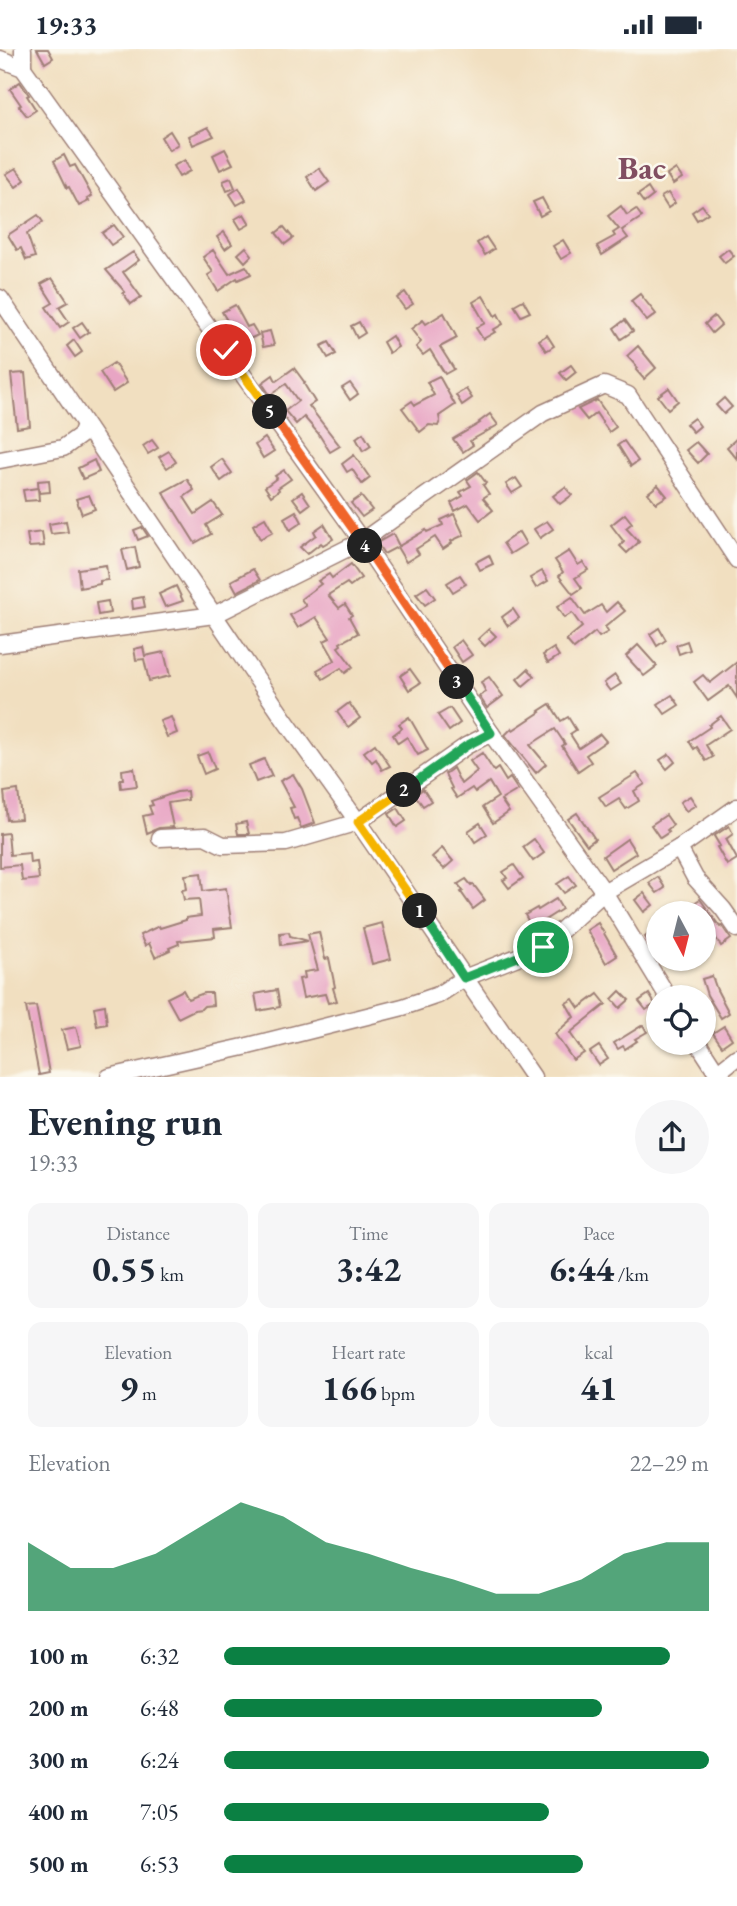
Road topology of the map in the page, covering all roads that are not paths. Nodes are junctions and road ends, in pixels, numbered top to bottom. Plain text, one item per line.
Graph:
1 (23, 49) edge
2 (0, 59) edge
3 (23, 68) junction
4 (0, 298) edge
5 (85, 425) junction
6 (63, 448) junction
7 (102, 450) junction
8 (0, 460) edge
9 (362, 541) junction
10 (737, 561) edge
11 (214, 615) junction
12 (0, 644) edge
13 (491, 733) junction
14 (737, 807) edge
15 (358, 822) junction
16 (160, 838) dead end
17 (680, 848) junction
18 (604, 892) junction
19 (737, 929) edge
20 (464, 978) junction
21 (661, 985) edge
22 (706, 1055) edge
23 (737, 1057) edge
24 (719, 1074) edge
25 (109, 1076) edge
26 (533, 1076) edge

1 - 3 street
2 - 3 street
3 - 9 street
4 - 5 street
5 - 6 street
5 - 7 street
6 - 7 street
6 - 8 street
7 - 11 street
9 - 10 street
9 - 11 street
9 - 13 street
11 - 12 street
11 - 15 street
13 - 15 street
13 - 18 street
14 - 17 street
15 - 16 street
15 - 20 street
17 - 18 street
17 - 19 street
18 - 20 street
18 - 21 street
20 - 25 street
20 - 26 street
22 - 24 street
23 - 24 street

